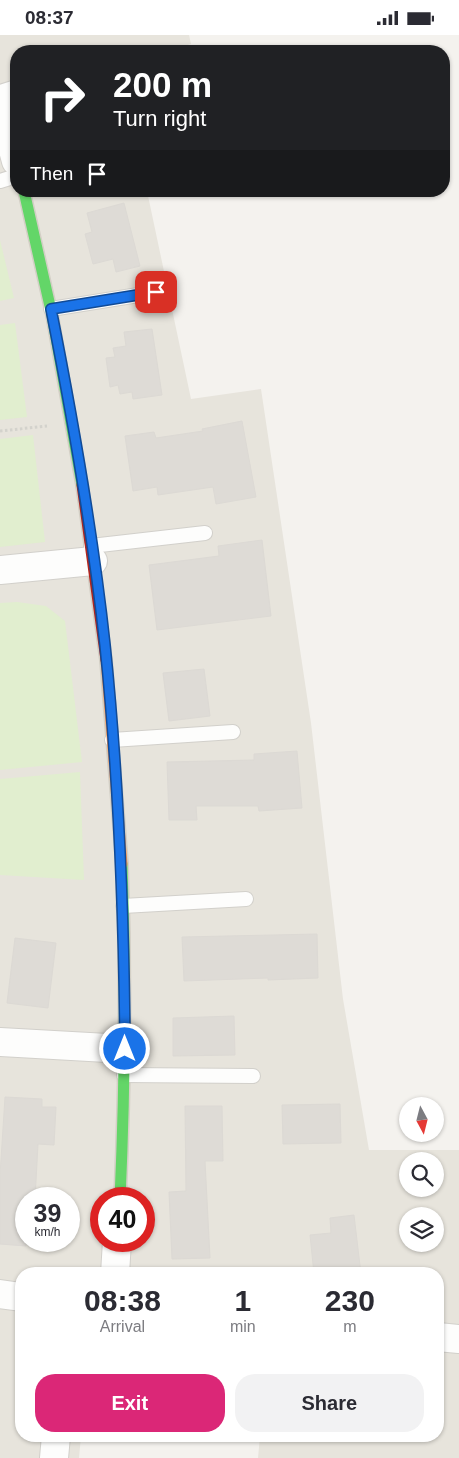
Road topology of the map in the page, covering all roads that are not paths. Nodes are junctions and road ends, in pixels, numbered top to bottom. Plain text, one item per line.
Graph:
1 (0, 102) edge
2 (10, 139) edge
3 (25, 197) edge
4 (156, 292) dead end
5 (51, 309) junction
6 (206, 533) dead end
7 (92, 553) junction
8 (0, 570) edge
9 (233, 732) dead end
10 (112, 740) junction
11 (246, 899) dead end
12 (123, 906) junction
13 (0, 1042) edge
14 (125, 1062) junction
15 (253, 1076) dead end
16 (120, 1187) edge
17 (116, 1252) edge
18 (115, 1267) edge
19 (0, 1294) edge
20 (15, 1296) edge
21 (444, 1338) edge
22 (459, 1339) edge
23 (55, 1442) edge
24 (54, 1458) edge

1 - 2 street
3 - 5 street
4 - 5 lane
5 - 7 street
6 - 7 lane
7 - 8 street
7 - 10 street
9 - 10 lane
10 - 12 street
11 - 12 lane
12 - 14 street
13 - 14 street
14 - 15 lane
14 - 16 street
17 - 18 street
19 - 20 street
21 - 22 street
23 - 24 street

